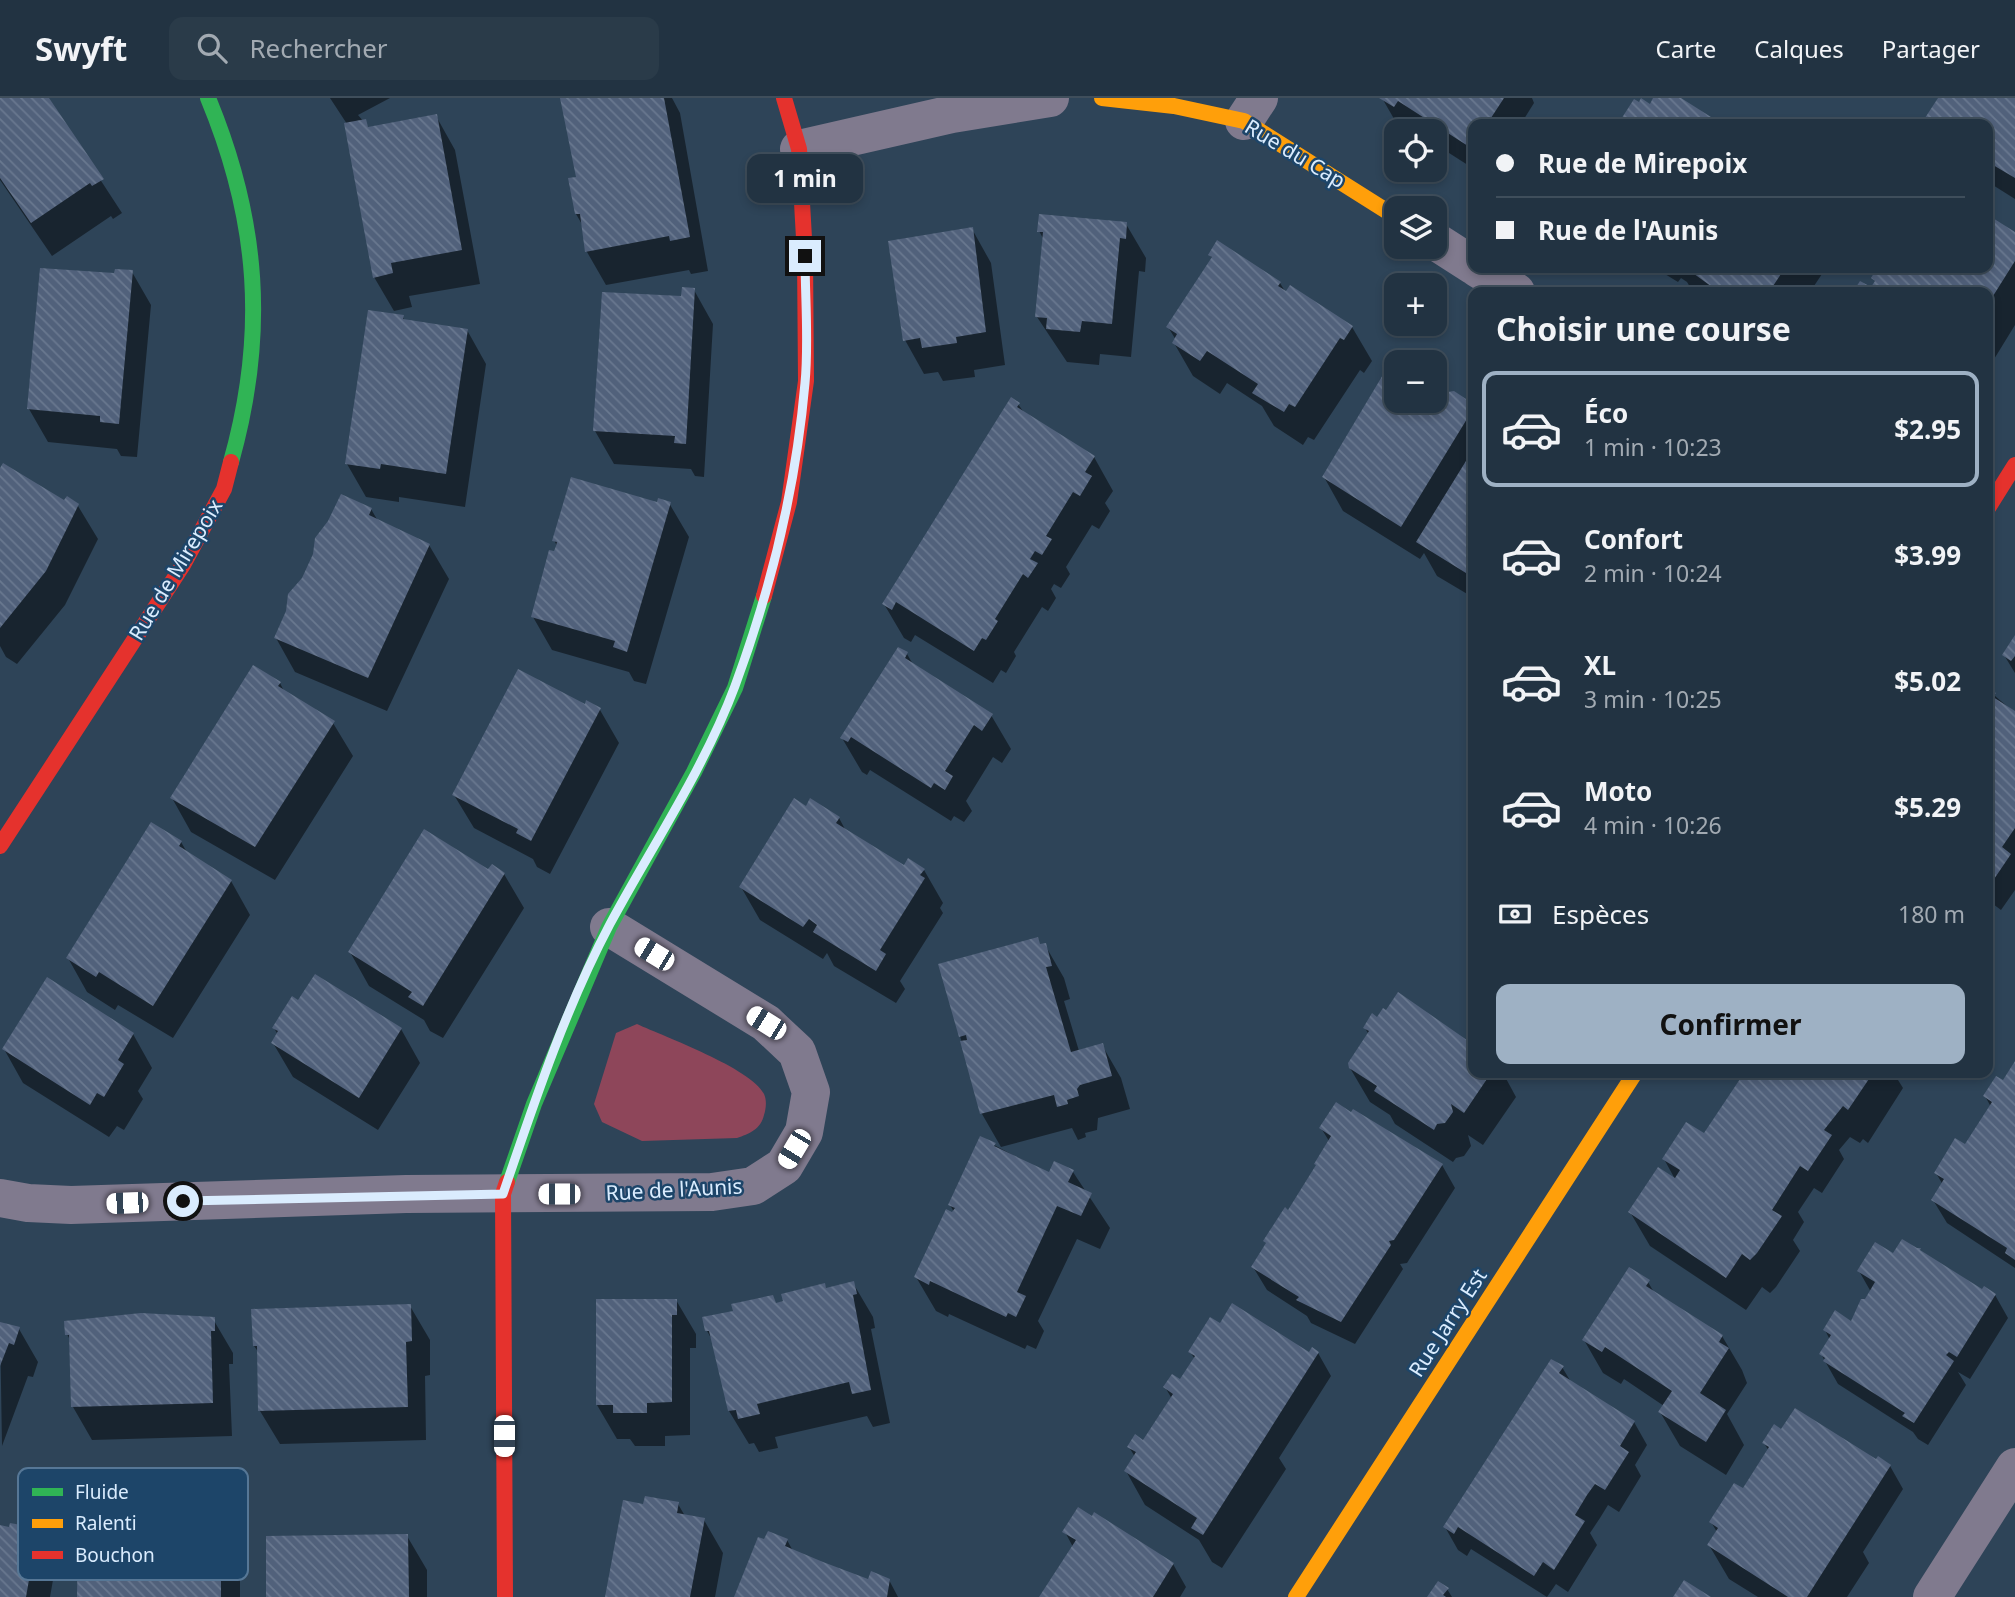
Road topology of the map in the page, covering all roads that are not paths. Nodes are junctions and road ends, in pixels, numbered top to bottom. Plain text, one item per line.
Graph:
1 (208, 98) edge
2 (784, 98) edge
3 (1050, 98) edge
4 (1102, 98) edge
5 (1252, 110) edge
6 (799, 149) junction
7 (1384, 208) edge
8 (1447, 250) edge
9 (1468, 263) edge
10 (1485, 273) edge
11 (1508, 287) edge
12 (2015, 465) edge
13 (1993, 500) edge
14 (0, 846) edge
15 (609, 927) junction
16 (1632, 1078) edge
17 (503, 1194) junction
18 (0, 1198) edge
19 (2015, 1467) edge
20 (505, 1597) edge
21 (1296, 1597) edge
22 (1932, 1597) edge

1 - 14 street, Rue de Mirepoix
2 - 6 street
3 - 6 street
4 - 5 street, Rue du Cap
5 - 7 street, Rue du Cap
6 - 15 street
8 - 9 street
10 - 11 street
12 - 13 street
15 - 17 street
15 - 17 street, Rue de l'Aunis
16 - 21 street, Rue Jarry Est
17 - 18 street
17 - 20 street
19 - 22 street

